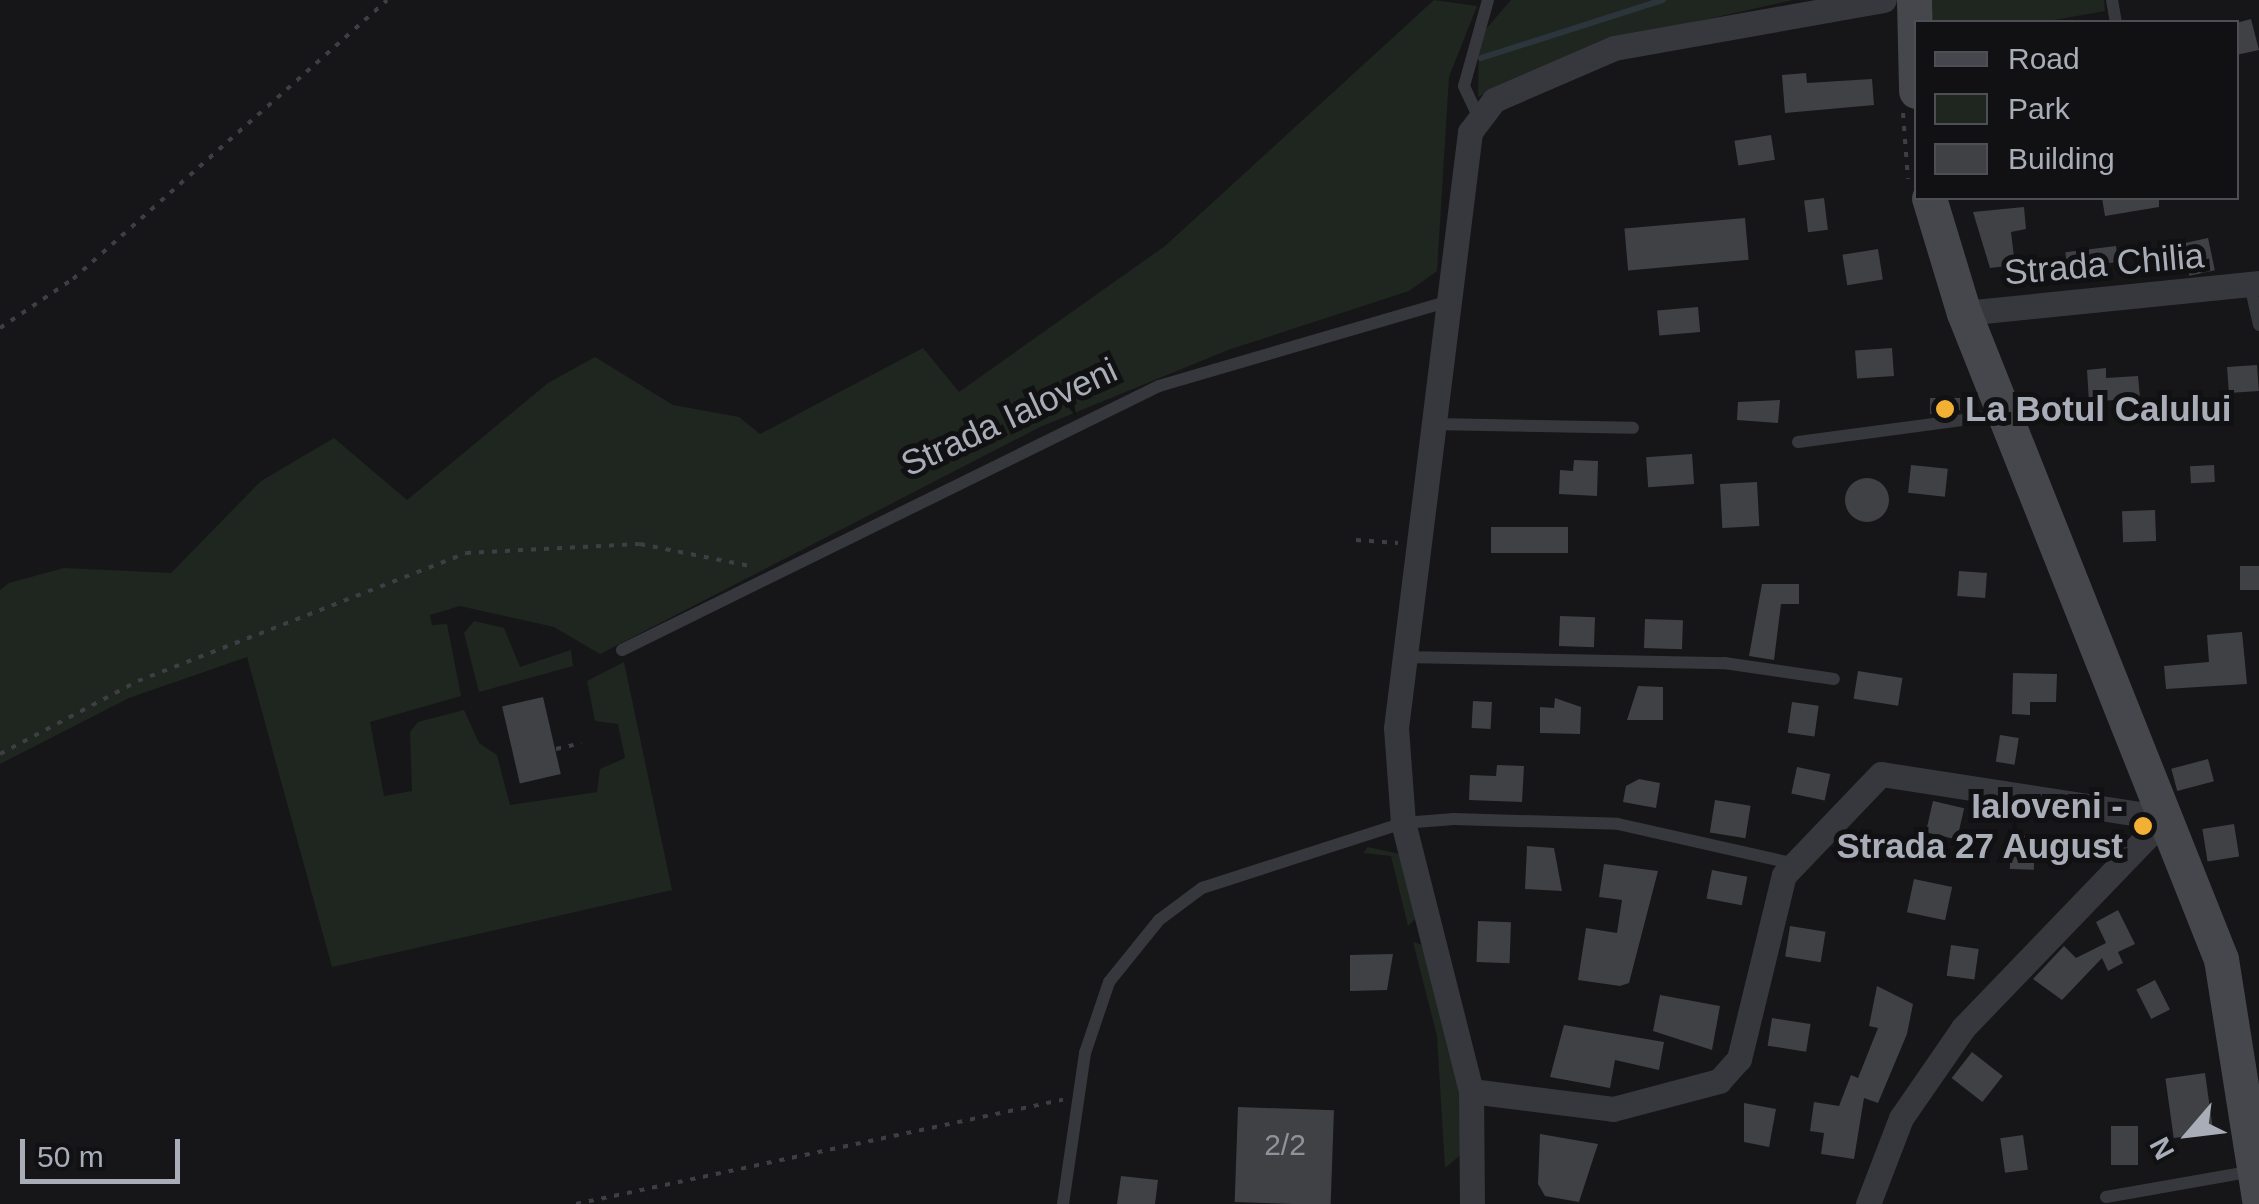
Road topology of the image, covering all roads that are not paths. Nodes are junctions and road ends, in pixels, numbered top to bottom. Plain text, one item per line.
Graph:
1 (1488, 0) edge
2 (1884, 0) edge
3 (1476, 114) junction
4 (1930, 200) edge
5 (2255, 284) edge
6 (1447, 302) junction
7 (1964, 312) junction
8 (2259, 324) edge
9 (2004, 414) junction
10 (1432, 424) junction
11 (1633, 428) dead end
12 (1798, 442) dead end
13 (622, 650) dead end
14 (1403, 657) junction
15 (1834, 679) dead end
16 (2165, 818) junction
17 (1404, 823) junction
18 (1792, 863) junction
19 (2251, 1069) edge
20 (1471, 1091) junction
21 (2257, 1184) edge
22 (2106, 1196) dead end
23 (1064, 1204) edge
24 (1472, 1204) edge
25 (1868, 1204) edge

1 - 3 lane
2 - 3 street
3 - 6 street
4 - 7 main road
5 - 7 street, Strada Chilia
5 - 8 lane, Strada Chilia
6 - 10 street
6 - 13 lane, Strada Ialoveni
7 - 9 main road
9 - 12 lane
9 - 16 main road
10 - 11 lane
10 - 14 street
14 - 15 lane
14 - 17 street
16 - 18 street
16 - 19 main road
16 - 25 street
17 - 18 lane
17 - 20 street
17 - 23 lane
18 - 20 street
19 - 21 main road
20 - 24 street
21 - 22 lane

